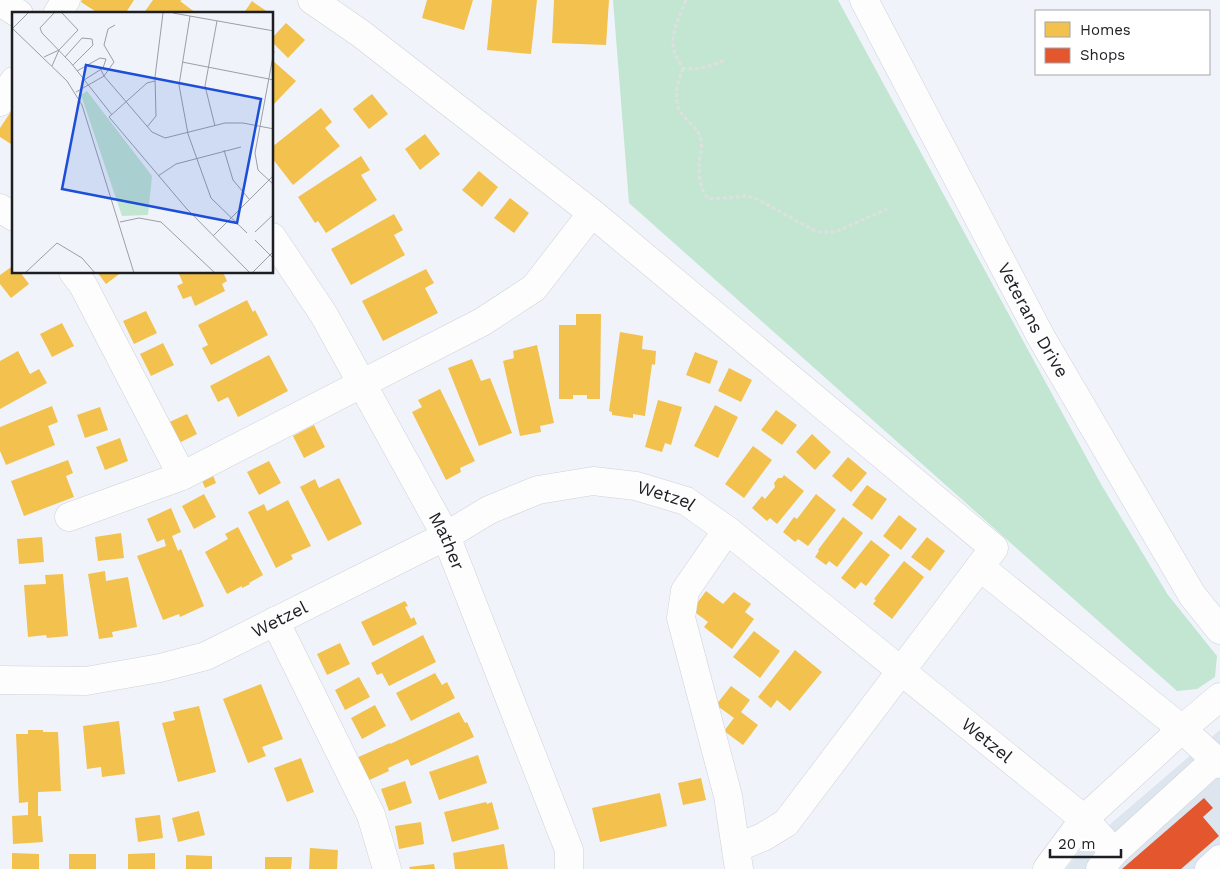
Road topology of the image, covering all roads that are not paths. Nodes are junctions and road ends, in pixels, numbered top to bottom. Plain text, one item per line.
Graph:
1 (66, 0) edge
2 (312, 0) edge
3 (864, 0) edge
4 (0, 2) edge
5 (16, 12) edge
6 (58, 12) edge
7 (12, 84) edge
8 (0, 102) edge
9 (0, 208) edge
10 (592, 213) junction
11 (12, 215) edge
12 (274, 240) edge
13 (75, 274) edge
14 (362, 384) junction
15 (182, 476) junction
16 (69, 517) dead end
17 (727, 530) junction
18 (446, 536) junction
19 (980, 567) junction
20 (275, 621) junction
21 (1220, 630) edge
22 (902, 672) junction
23 (0, 680) edge
24 (1220, 697) edge
25 (1182, 729) junction
26 (1218, 762) edge
27 (1084, 819) junction
28 (737, 859) edge
29 (1220, 859) edge
30 (1107, 861) edge
31 (387, 869) edge
32 (569, 869) edge
33 (1047, 869) edge
34 (1209, 869) edge

1 - 6 street
2 - 10 street
3 - 21 street, Veterans Drive
4 - 5 street
7 - 8 street
9 - 11 street
10 - 14 street
10 - 19 street
12 - 14 street, Mather
13 - 15 street
14 - 15 street
14 - 18 street, Mather
15 - 16 street
17 - 18 street, Wetzel
17 - 22 street, Wetzel
17 - 28 street
18 - 20 street, Wetzel
18 - 32 street, Mather
19 - 22 street
19 - 25 street
20 - 23 street, Wetzel
20 - 31 street
22 - 27 street, Wetzel
22 - 28 street
24 - 25 street
25 - 26 street
25 - 27 street
26 - 30 street
27 - 30 street, Wetzel
27 - 33 street
29 - 34 street

